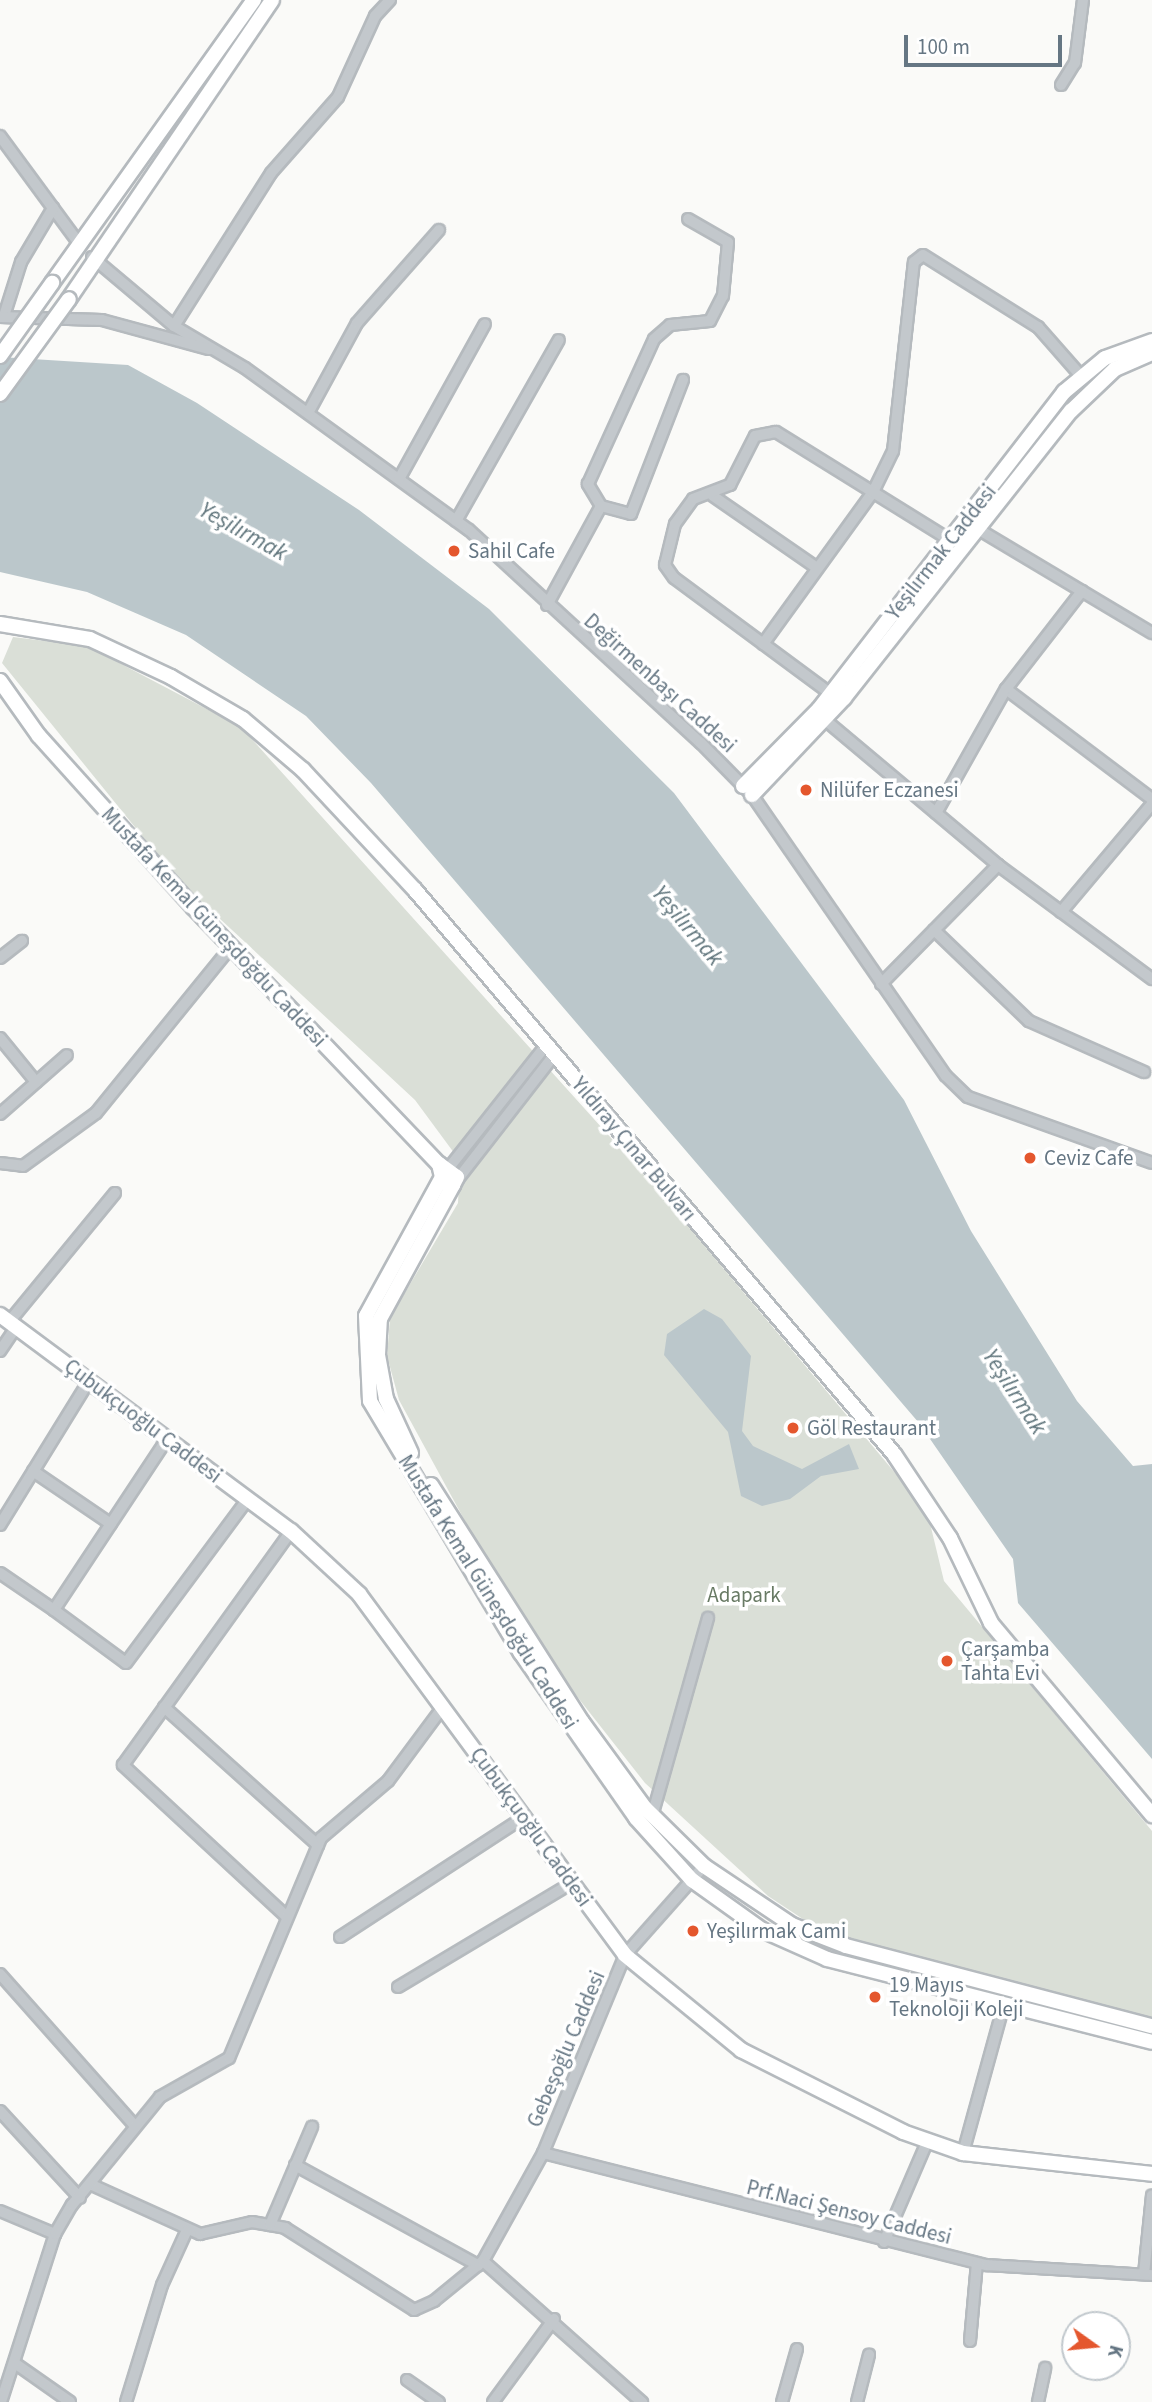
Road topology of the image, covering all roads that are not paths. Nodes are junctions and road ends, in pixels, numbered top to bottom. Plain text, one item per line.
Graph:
1 (254, 0) edge
2 (271, 0) edge
3 (390, 0) edge
4 (1083, 0) edge
5 (1061, 85) dead end
6 (0, 136) edge
7 (53, 208) junction
8 (688, 219) dead end
9 (439, 230) dead end
10 (80, 245) junction
11 (92, 257) junction
12 (2, 316) edge
13 (485, 324) dead end
14 (174, 326) junction
15 (559, 340) dead end
16 (1152, 341) edge
17 (222, 352) junction
18 (1152, 353) edge
19 (0, 356) edge
20 (1082, 377) junction
21 (683, 380) dead end
22 (0, 394) edge
23 (308, 413) junction
24 (399, 479) junction
25 (873, 492) junction
26 (713, 496) junction
27 (601, 506) junction
28 (456, 521) junction
29 (978, 529) junction
30 (950, 540) junction
31 (817, 568) junction
32 (1082, 591) junction
33 (547, 605) junction
34 (0, 624) edge
35 (1152, 633) edge
36 (762, 644) junction
37 (0, 681) edge
38 (1006, 690) junction
39 (831, 694) junction
40 (824, 719) junction
41 (748, 790) junction
42 (1152, 802) edge
43 (936, 813) junction
44 (998, 865) junction
45 (1061, 912) junction
46 (934, 930) junction
47 (22, 941) dead end
48 (230, 948) junction
49 (0, 958) edge
50 (1152, 979) edge
51 (881, 984) junction
52 (0, 1038) edge
53 (551, 1049) junction
54 (67, 1055) dead end
55 (1144, 1072) dead end
56 (36, 1082) junction
57 (0, 1114) edge
58 (0, 1163) edge
59 (1152, 1163) edge
60 (448, 1175) junction
61 (115, 1193) dead end
62 (8, 1321) edge
63 (0, 1351) edge
64 (89, 1381) junction
65 (167, 1439) junction
66 (33, 1471) junction
67 (247, 1499) junction
68 (111, 1524) junction
69 (0, 1525) edge
70 (291, 1531) junction
71 (0, 1573) edge
72 (54, 1610) junction
73 (708, 1618) dead end
74 (531, 1656) junction
75 (164, 1707) junction
76 (443, 1707) junction
77 (1152, 1815) edge
78 (652, 1816) junction
79 (524, 1818) junction
80 (318, 1845) junction
81 (704, 1866) junction
82 (692, 1880) junction
83 (572, 1883) junction
84 (287, 1917) junction
85 (340, 1937) dead end
86 (625, 1955) junction
87 (0, 1973) edge
88 (398, 1987) dead end
89 (1004, 2004) junction
90 (1152, 2026) edge
91 (1152, 2042) edge
92 (0, 2111) edge
93 (134, 2125) junction
94 (312, 2127) dead end
95 (928, 2142) junction
96 (542, 2152) junction
97 (963, 2153) junction
98 (295, 2165) junction
99 (1152, 2175) edge
100 (92, 2185) junction
101 (1152, 2195) edge
102 (80, 2198) junction
103 (0, 2211) edge
104 (270, 2225) junction
105 (187, 2230) junction
106 (55, 2234) junction
107 (884, 2242) junction
108 (480, 2263) junction
109 (977, 2263) junction
110 (1148, 2274) edge
111 (554, 2319) junction
112 (970, 2341) dead end
113 (797, 2349) dead end
114 (869, 2355) dead end
115 (16, 2364) junction
116 (1045, 2368) dead end
117 (407, 2380) dead end
118 (1, 2402) edge
119 (70, 2402) edge
120 (126, 2402) edge
121 (439, 2402) edge
122 (493, 2402) edge
123 (642, 2402) edge
124 (782, 2402) edge
125 (857, 2402) edge
126 (1038, 2402) edge

1 - 10 main road
2 - 11 main road
3 - 14 street
4 - 5 street
6 - 7 street
7 - 10 street
7 - 12 street
8 - 27 street
9 - 23 street
10 - 19 main road, bridge
11 - 14 street, Değirmenbaşı Caddesi
11 - 22 main road, bridge
12 - 17 street
13 - 24 street
14 - 17 street, Değirmenbaşı Caddesi
15 - 28 street
16 - 20 main road, Yeşilırmak Caddesi
17 - 23 street, Değirmenbaşı Caddesi
18 - 29 main road, Yeşilırmak Caddesi
20 - 25 street
20 - 30 main road, Yeşilırmak Caddesi
21 - 27 street
23 - 24 street, Değirmenbaşı Caddesi
24 - 28 street, Değirmenbaşı Caddesi
25 - 26 street
25 - 30 street
25 - 31 street
26 - 31 street
26 - 36 street
27 - 33 street
28 - 33 street, Değirmenbaşı Caddesi
29 - 32 street
29 - 40 main road, Yeşilırmak Caddesi
30 - 39 main road, Yeşilırmak Caddesi
31 - 36 street
32 - 35 street
32 - 38 street
33 - 41 street, Değirmenbaşı Caddesi
34 - 53 main road, Yıldıray Çınar Bulvarı
36 - 39 street
37 - 48 main road, Mustafa Kemal Güneşdoğdu Caddesi
38 - 42 street
38 - 43 street
39 - 41 main road, Yeşilırmak Caddesi
40 - 41 main road, Yeşilırmak Caddesi
40 - 43 street
41 - 51 street, Değirmenbaşı Caddesi
42 - 45 street
43 - 44 street
44 - 45 street
44 - 46 street
45 - 50 street
46 - 51 street
46 - 55 street
47 - 49 street
48 - 58 street
48 - 60 main road, Mustafa Kemal Güneşdoğdu Caddesi
51 - 59 street, Değirmenbaşı Caddesi
52 - 56 street
53 - 60 street
53 - 77 main road, Yıldıray Çınar Bulvarı
54 - 56 street
56 - 57 street
60 - 74 main road
61 - 62 street
62 - 63 street
62 - 64 main road, Çubukçuoğlu Caddesi
64 - 65 main road, Çubukçuoğlu Caddesi
64 - 66 street
65 - 67 main road, Çubukçuoğlu Caddesi
65 - 68 street
66 - 68 street
66 - 69 street
67 - 70 main road, Çubukçuoğlu Caddesi
67 - 72 street
68 - 72 street
70 - 75 street
70 - 76 main road, Çubukçuoğlu Caddesi
71 - 72 street
73 - 78 street
74 - 78 main road, Mustafa Kemal Güneşdoğdu Caddesi
74 - 82 main road, Mustafa Kemal Güneşdoğdu Caddesi
75 - 80 street
75 - 84 street
76 - 79 main road, Çubukçuoğlu Caddesi
76 - 80 street
78 - 81 main road, Mustafa Kemal Güneşdoğdu Caddesi
79 - 83 main road, Çubukçuoğlu Caddesi
79 - 85 street
80 - 84 street
81 - 82 street, Gebeşoğlu Caddesi
81 - 90 main road, Mustafa Kemal Güneşdoğdu Caddesi
82 - 86 street, Gebeşoğlu Caddesi
82 - 89 main road, Mustafa Kemal Güneşdoğdu Caddesi
83 - 86 main road, Çubukçuoğlu Caddesi
83 - 88 street
84 - 93 street
86 - 95 main road, Çubukçuoğlu Caddesi
86 - 96 street, Gebeşoğlu Caddesi
87 - 93 street
89 - 91 main road, Mustafa Kemal Güneşdoğdu Caddesi
89 - 97 street
92 - 102 street
93 - 100 street
94 - 98 street
95 - 97 main road, Çubukçuoğlu Caddesi
95 - 107 street
96 - 107 street, Prf.Naci Şensoy Caddesi
96 - 108 street, Gebeşoğlu Caddesi
97 - 99 main road, Çubukçuoğlu Caddesi
98 - 104 street
98 - 108 street
100 - 102 street
100 - 105 street
101 - 110 street
102 - 106 street
103 - 106 street
104 - 105 street
104 - 108 street
105 - 120 street
106 - 115 street
107 - 109 street, Prf.Naci Şensoy Caddesi
108 - 111 street
109 - 110 street, Prf.Naci Şensoy Caddesi
109 - 112 street
111 - 122 street
111 - 123 street
113 - 124 street
114 - 125 street
115 - 118 street
115 - 119 street
116 - 126 street
117 - 121 street

